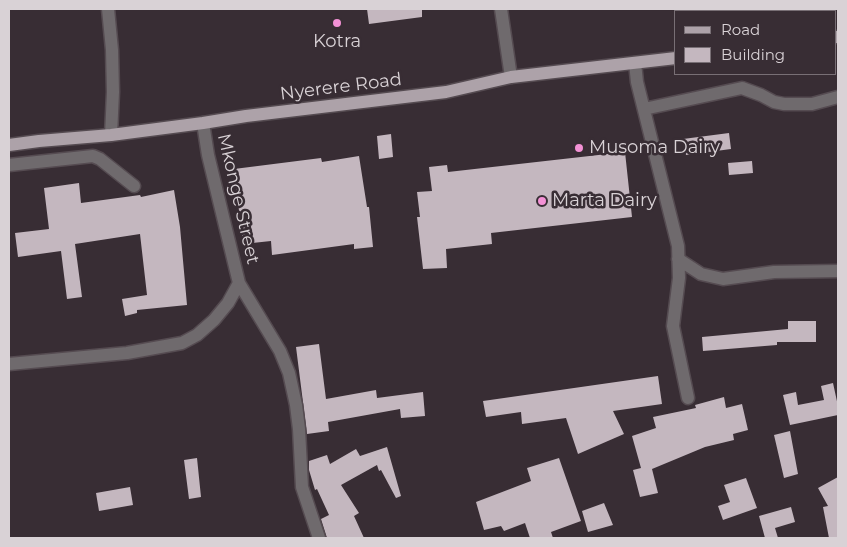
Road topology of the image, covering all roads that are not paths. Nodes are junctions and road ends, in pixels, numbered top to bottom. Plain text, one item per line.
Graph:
1 (108, 9) edge
2 (502, 9) edge
3 (674, 58) edge
4 (635, 63) junction
5 (511, 77) junction
6 (838, 97) edge
7 (644, 109) junction
8 (203, 123) junction
9 (111, 135) junction
10 (9, 145) edge
11 (9, 165) edge
12 (134, 186) dead end
13 (678, 259) junction
14 (838, 271) edge
15 (240, 283) junction
16 (9, 364) edge
17 (688, 398) dead end
18 (320, 538) edge

1 - 9 street
2 - 5 street
3 - 4 main road, Nyerere Road
4 - 5 main road, Nyerere Road
4 - 7 street
5 - 8 main road, Nyerere Road
6 - 7 street
7 - 13 street
8 - 9 main road, Nyerere Road
8 - 15 street, Mkonge Street
9 - 10 main road, Nyerere Road
11 - 12 street
13 - 14 street
13 - 17 street
15 - 16 street
15 - 18 street, Mkonge Street

